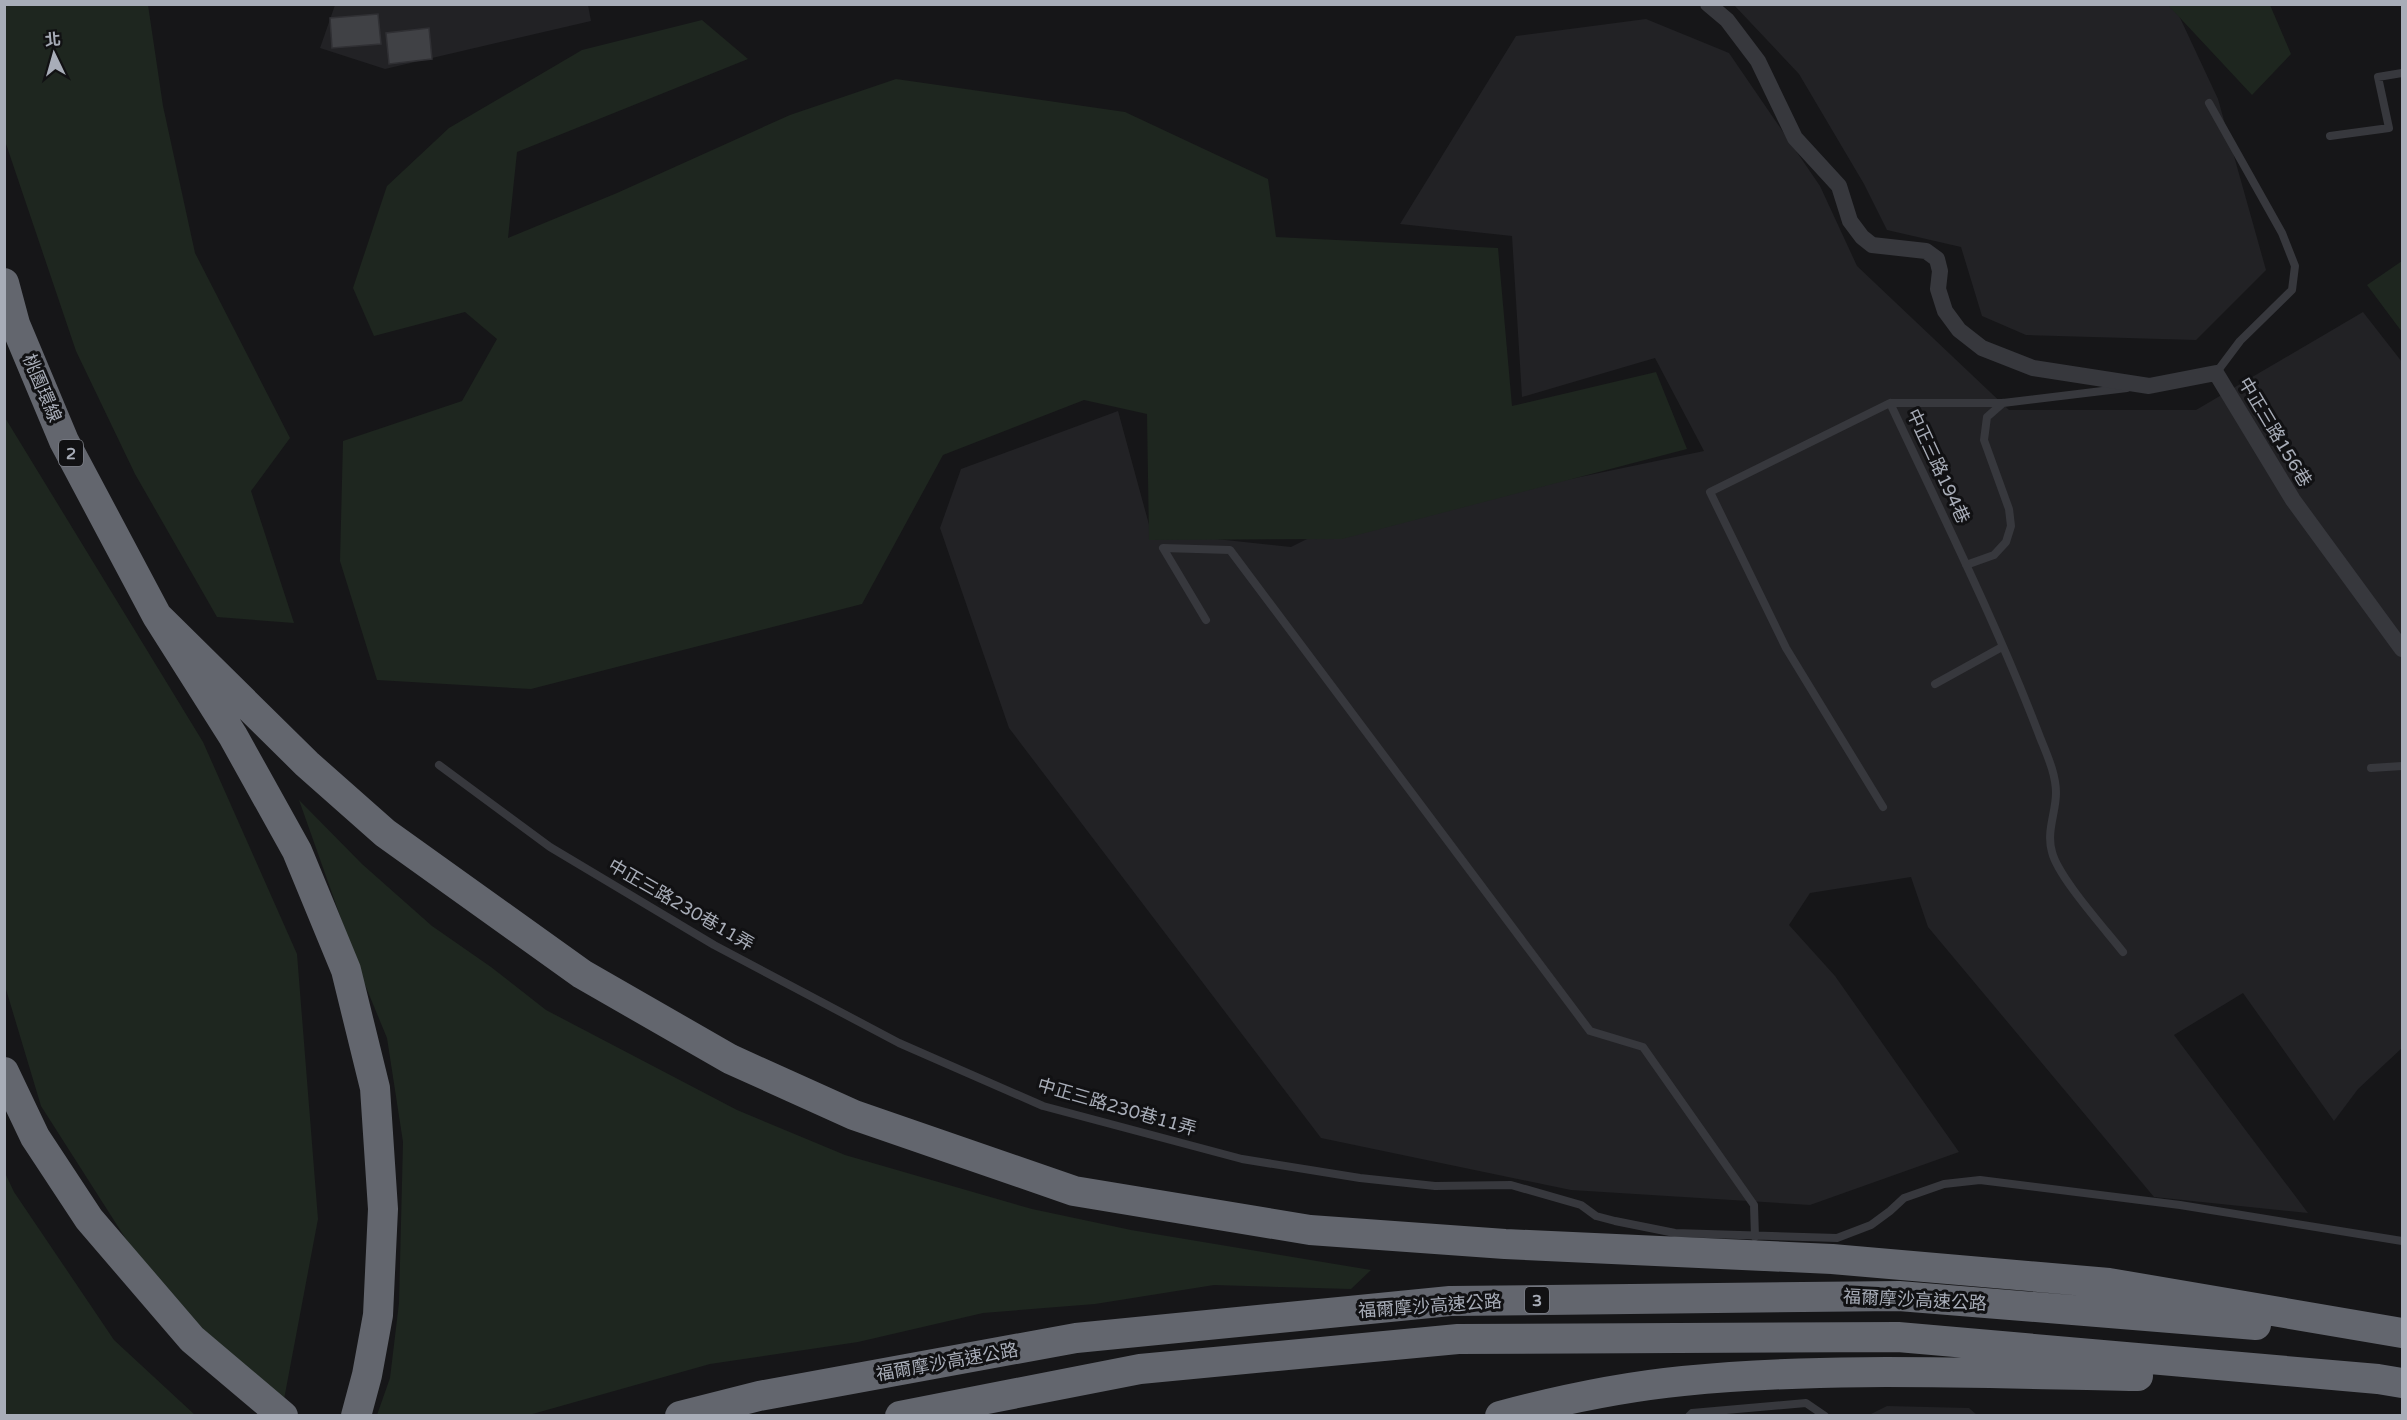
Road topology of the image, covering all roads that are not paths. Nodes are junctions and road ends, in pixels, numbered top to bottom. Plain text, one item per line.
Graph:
1 (1708, 4) edge
2 (2403, 73) edge
3 (2209, 104) dead end
4 (2330, 136) dead end
5 (4, 283) edge
6 (2216, 373) junction
7 (2149, 386) junction
8 (1890, 403) junction
9 (2003, 403) junction
10 (1966, 565) junction
11 (157, 616) junction
12 (1206, 620) dead end
13 (2002, 647) junction
14 (2403, 649) edge
15 (1935, 684) dead end
16 (439, 765) dead end
17 (2403, 766) edge
18 (2371, 768) dead end
19 (1882, 807) dead end
20 (2123, 952) dead end
21 (4, 1072) edge
22 (1755, 1237) junction
23 (2403, 1241) edge
24 (2403, 1333) edge
25 (2403, 1338) edge
26 (2390, 1381) edge
27 (283, 1416) edge
28 (356, 1416) edge
29 (680, 1416) edge
30 (900, 1416) edge
31 (1500, 1416) edge
32 (1689, 1416) edge
33 (1825, 1416) edge

1 - 7 street, 中正三路156巷
2 - 4 lane
3 - 6 lane
5 - 11 highway, 桃園環線 / 2
6 - 7 street, 中正三路156巷
6 - 14 street, 中正三路156巷
7 - 9 lane
8 - 9 lane
8 - 10 lane, 中正三路194巷
8 - 19 lane, 中正三路194巷
9 - 10 lane
10 - 13 lane, 中正三路194巷
11 - 24 highway
11 - 28 highway
12 - 22 lane
13 - 15 lane
13 - 20 lane, 中正三路194巷
16 - 22 lane, 中正三路230巷11弄
17 - 18 lane
21 - 27 highway
22 - 23 lane, 中正三路230巷11弄
25 - 29 highway, 福爾摩沙高速公路 / 3
26 - 30 highway, 福爾摩沙高速公路 / 3
26 - 31 highway
32 - 33 lane

